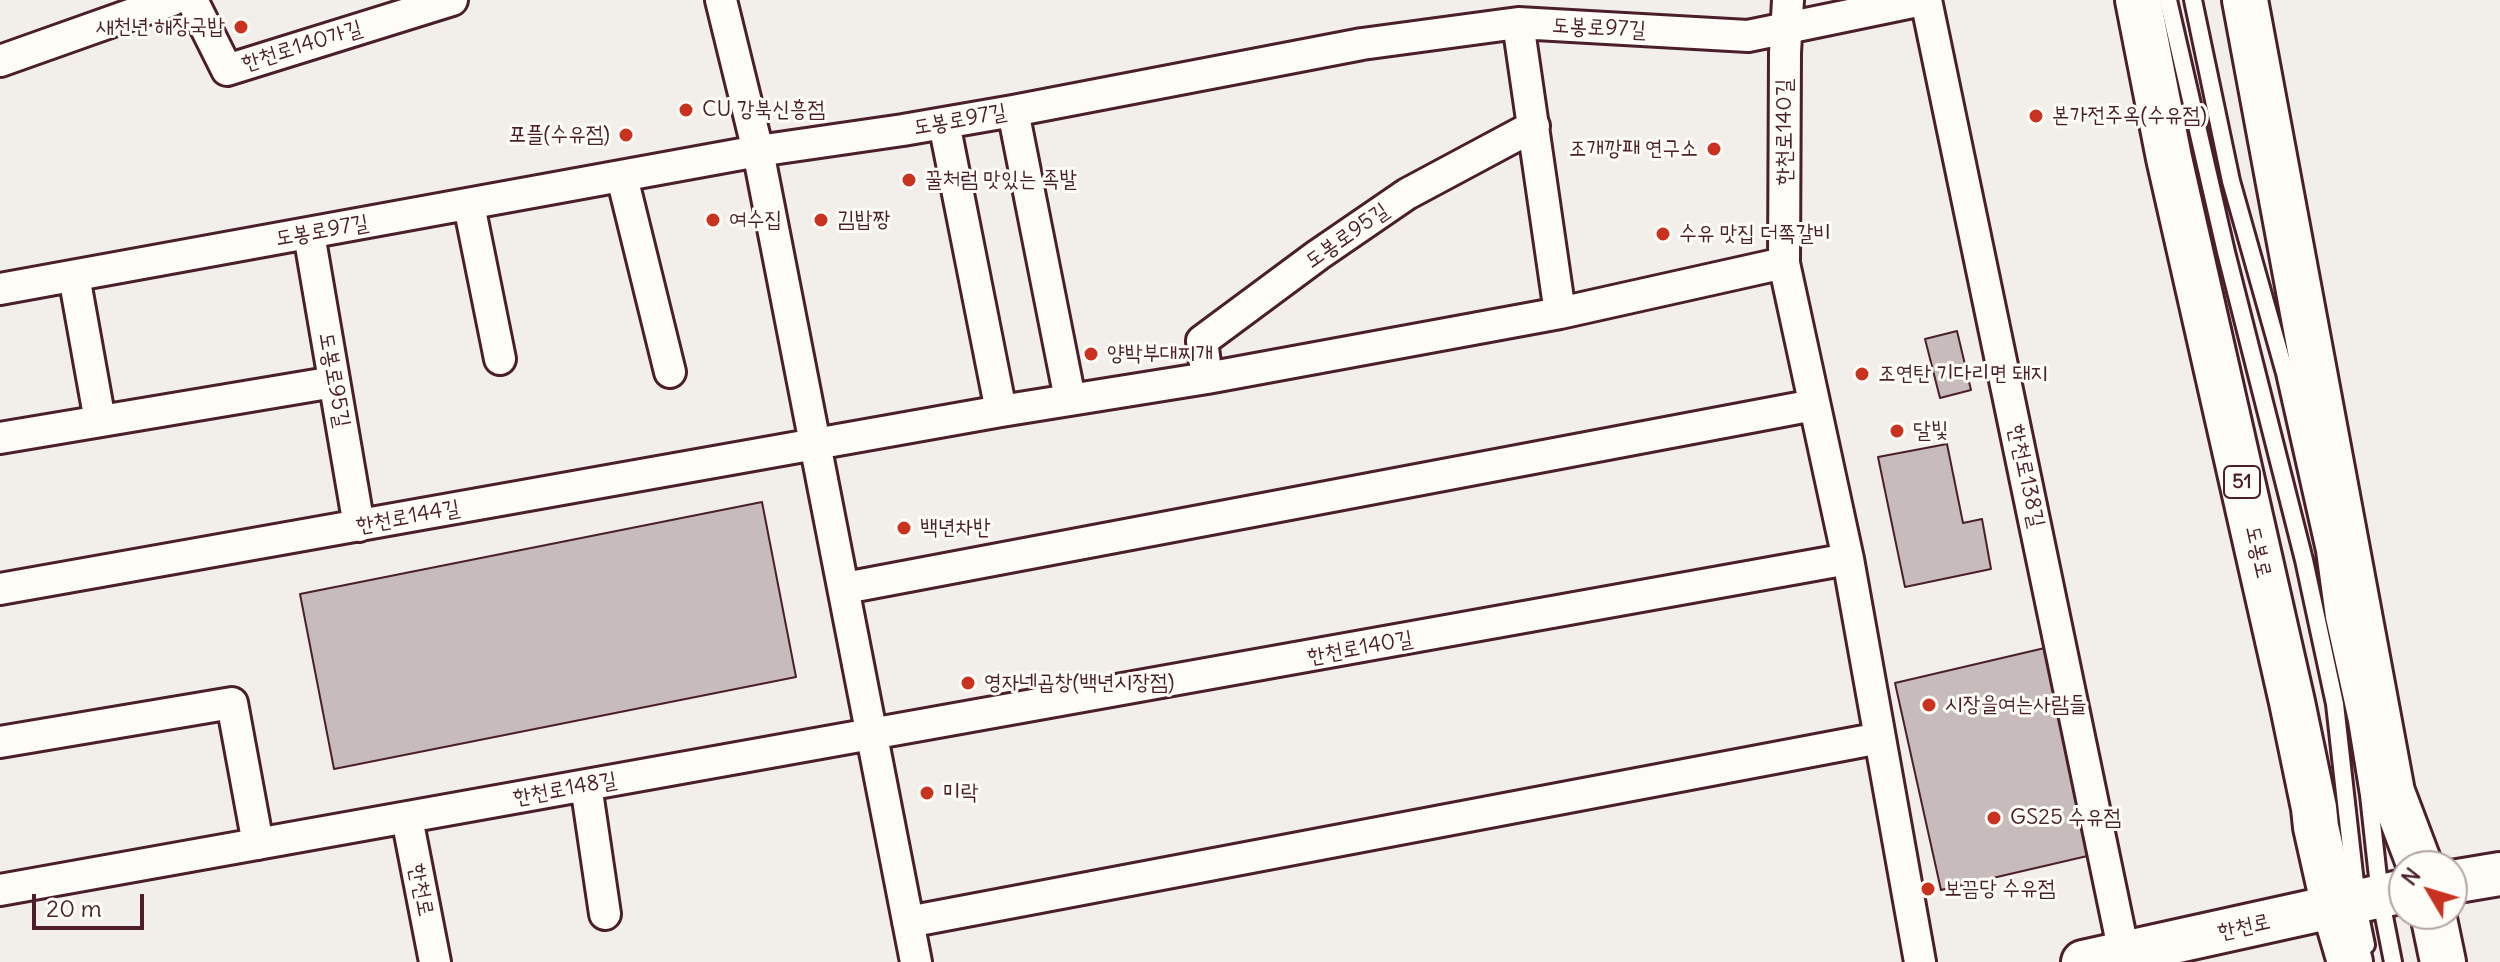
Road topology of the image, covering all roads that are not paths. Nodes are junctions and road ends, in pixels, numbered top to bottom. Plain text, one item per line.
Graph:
1 (192, 0) edge
2 (452, 0) edge
3 (721, 0) edge
4 (1924, 0) edge
5 (2138, 0) edge
6 (2168, 0) edge
7 (2193, 0) edge
8 (2245, 0) edge
9 (164, 1) edge
10 (1787, 13) edge
11 (1518, 23) junction
12 (0, 61) edge
13 (1013, 111) junction
14 (944, 123) junction
15 (1534, 126) junction
16 (758, 151) junction
17 (622, 177) junction
18 (469, 205) junction
19 (309, 234) junction
20 (1784, 263) junction
21 (74, 276) junction
22 (0, 289) edge
23 (1560, 313) junction
24 (500, 359) dead end
25 (670, 372) dead end
26 (1207, 378) junction
27 (334, 382) junction
28 (1070, 399) junction
29 (1814, 405) junction
30 (1001, 411) junction
31 (100, 421) junction
32 (0, 438) edge
33 (817, 445) junction
34 (359, 526) junction
35 (1848, 559) junction
36 (845, 588) junction
37 (0, 589) edge
38 (872, 734) junction
39 (1880, 738) junction
40 (0, 742) edge
41 (586, 785) junction
42 (407, 818) junction
43 (258, 844) junction
44 (2414, 850) edge
45 (2500, 874) edge
46 (2468, 879) edge
47 (0, 890) edge
48 (2369, 899) edge
49 (605, 914) dead end
50 (908, 922) junction
51 (2436, 930) edge
52 (2124, 953) junction
53 (435, 962) edge
54 (916, 962) edge
55 (1920, 962) edge
56 (2083, 962) edge
57 (2350, 962) edge
58 (2369, 962) edge
59 (2393, 962) edge
60 (2443, 962) edge

1 - 2 street, 한천로140가길
3 - 16 street
4 - 10 street, 도봉로97길
4 - 52 street, 한천로138길
5 - 48 main road, 도봉로 / 51
6 - 48 lane
7 - 48 lane
8 - 44 main road
9 - 12 street
10 - 11 street, 도봉로97길
10 - 20 street, 한천로140길
11 - 13 street, 도봉로97길
11 - 15 street
13 - 14 street, 도봉로97길
13 - 28 street
14 - 16 street, 도봉로97길
14 - 30 street
15 - 23 street
15 - 26 street, 도봉로95길
16 - 17 street, 도봉로97길
16 - 33 street
17 - 18 street, 도봉로97길
17 - 25 street
18 - 19 street, 도봉로97길
18 - 24 street
19 - 21 street, 도봉로97길
19 - 27 street, 도봉로95길
20 - 23 street
20 - 29 street, 한천로140길
21 - 22 street, 도봉로97길
21 - 31 street
23 - 26 street
26 - 28 street
27 - 31 street
27 - 34 street, 도봉로95길
28 - 30 street
29 - 35 street, 한천로140길
29 - 36 street
30 - 33 street
31 - 32 street
33 - 34 street, 한천로144길
33 - 36 street
34 - 37 street, 한천로144길
35 - 38 street, 한천로140길
35 - 39 street, 한천로140길
36 - 38 street
38 - 41 street, 한천로148길
38 - 50 street
39 - 50 street
39 - 55 street, 한천로140길
40 - 43 street
41 - 42 street, 한천로148길
41 - 49 street
42 - 43 street, 한천로148길
42 - 53 street, 한천로
43 - 47 street, 한천로148길
45 - 46 main road
48 - 52 main road, 한천로
48 - 57 main road, 도봉로 / 51
48 - 58 lane
48 - 59 lane
50 - 54 street
51 - 60 main road
52 - 56 main road, 한천로

